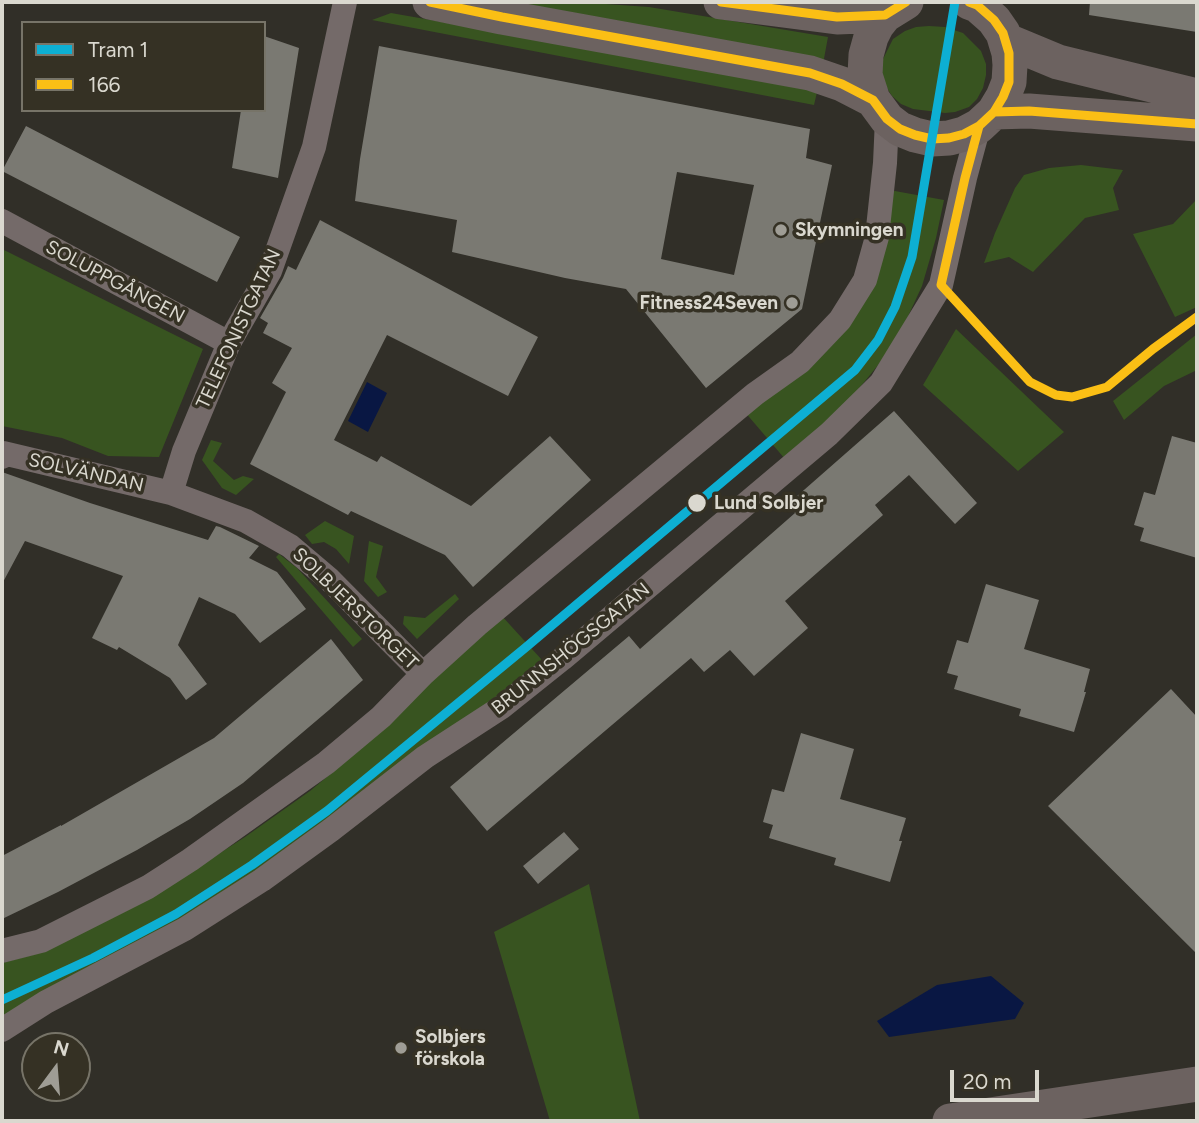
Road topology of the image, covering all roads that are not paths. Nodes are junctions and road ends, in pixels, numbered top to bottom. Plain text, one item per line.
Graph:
1 (345, 2) edge
2 (430, 2) edge
3 (721, 2) edge
4 (894, 7) edge
5 (991, 16) edge
6 (1197, 96) edge
7 (880, 109) junction
8 (987, 119) junction
9 (1197, 124) edge
10 (2, 221) edge
11 (229, 343) junction
12 (2, 457) edge
13 (172, 493) junction
14 (424, 674) junction
15 (2, 951) edge
16 (2, 1030) edge
17 (1197, 1084) edge
18 (950, 1121) edge

1 - 11 street, TELEFONISTGATAN
2 - 7 main road
3 - 4 main road
4 - 7 main road
5 - 6 main road
5 - 8 main road
7 - 8 main road
7 - 14 street
8 - 9 main road
8 - 16 street, BRUNNSHÖGSGATAN
10 - 11 street, SOLUPPGÅNGEN
11 - 13 street, TELEFONISTGATAN
12 - 13 street, SOLVÄNDAN
13 - 14 street, SOLBJERSTORGET
14 - 15 street
17 - 18 main road

